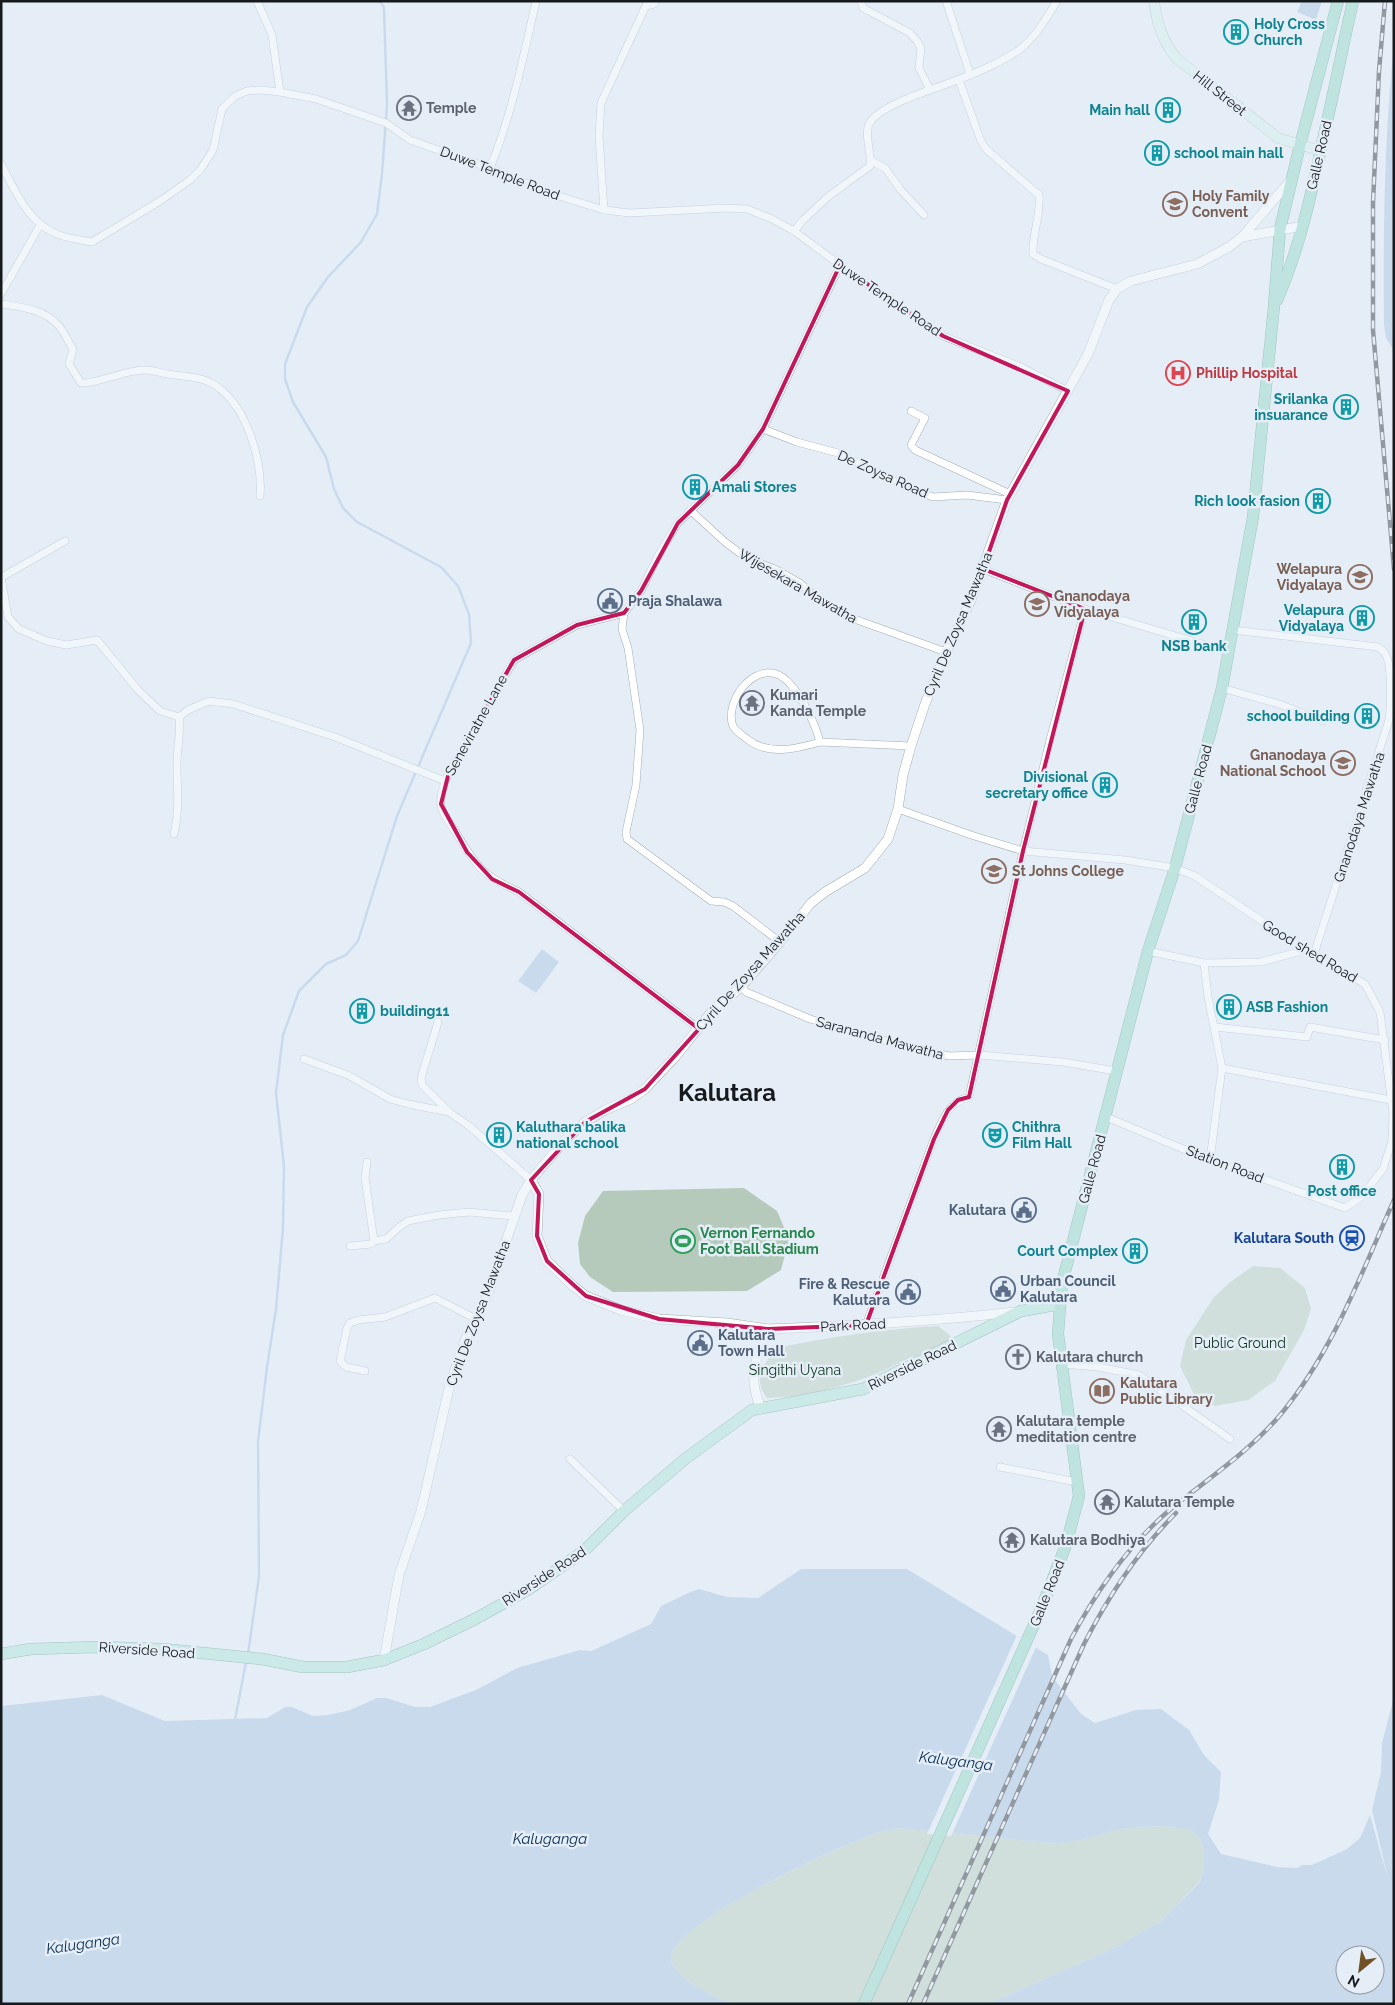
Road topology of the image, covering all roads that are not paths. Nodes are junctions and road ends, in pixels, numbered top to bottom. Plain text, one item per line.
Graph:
1 (257, 1) edge
2 (536, 1) edge
3 (656, 1) edge
4 (861, 1) edge
5 (946, 1) edge
6 (1057, 1) edge
7 (1154, 1) edge
8 (1338, 1) edge
9 (1353, 1) edge
10 (647, 4) edge
11 (970, 74) junction
12 (959, 80) junction
13 (930, 90) junction
14 (280, 92) junction
15 (1300, 145) junction
16 (1321, 153) junction
17 (870, 161) junction
18 (1, 164) edge
19 (490, 168) junction
20 (1292, 180) junction
21 (604, 210) junction
22 (924, 215) dead end
23 (40, 225) junction
24 (1303, 226) junction
25 (1280, 229) junction
26 (794, 231) junction
27 (1242, 237) junction
28 (840, 265) junction
29 (1117, 289) junction
30 (1, 294) edge
31 (1, 304) edge
32 (1274, 306) junction
33 (1068, 391) junction
34 (911, 411) dead end
35 (763, 429) junction
36 (260, 496) dead end
37 (1008, 497) junction
38 (690, 510) junction
39 (65, 541) dead end
40 (983, 569) junction
41 (2, 577) edge
42 (1085, 609) junction
43 (624, 613) junction
44 (1233, 630) junction
45 (946, 652) junction
46 (1229, 652) junction
47 (1222, 688) junction
48 (178, 717) junction
49 (1323, 721) dead end
50 (820, 742) junction
51 (911, 746) junction
52 (445, 782) junction
53 (898, 809) junction
54 (174, 834) dead end
55 (1023, 851) junction
56 (1174, 868) junction
57 (780, 942) junction
58 (1305, 950) junction
59 (1148, 951) junction
60 (1314, 954) junction
61 (1204, 964) junction
62 (740, 987) junction
63 (438, 1022) dead end
64 (1215, 1027) junction
65 (699, 1029) junction
66 (1385, 1040) junction
67 (980, 1055) junction
68 (304, 1058) dead end
69 (1222, 1068) junction
70 (1116, 1071) junction
71 (1391, 1100) junction
72 (449, 1112) junction
73 (1106, 1117) junction
74 (1210, 1160) junction
75 (367, 1162) dead end
76 (531, 1180) junction
77 (1345, 1208) joint
78 (514, 1216) junction
79 (374, 1241) junction
80 (350, 1246) dead end
81 (1060, 1304) junction
82 (1021, 1311) junction
83 (476, 1319) junction
84 (866, 1325) junction
85 (768, 1329) junction
86 (1062, 1364) junction
87 (365, 1371) dead end
88 (761, 1409) junction
89 (1230, 1439) dead end
90 (570, 1459) dead end
91 (1000, 1467) dead end
92 (1078, 1482) junction
93 (624, 1511) junction
94 (1, 1654) edge
95 (384, 1660) junction
96 (865, 2001) edge

1 - 14 street
2 - 19 street
3 - 10 street
4 - 13 street
5 - 11 street
6 - 11 street
7 - 15 main road, Hill Street
8 - 15 highway, Galle Road
9 - 16 highway, Galle Road
10 - 21 street
11 - 12 street
12 - 13 street
12 - 29 street
13 - 17 street
14 - 19 street, Duwe Temple Road
14 - 23 street, Duwe Temple Road
15 - 16 main road, Hill Street
15 - 20 highway, Galle Road
16 - 24 highway, Galle Road
17 - 22 street
17 - 26 street
18 - 23 street, Duwe Temple Road
19 - 21 street, Duwe Temple Road
20 - 25 highway, Galle Road
20 - 27 street
21 - 26 street, Duwe Temple Road
23 - 30 street
24 - 25 street
24 - 32 highway, Galle Road
25 - 27 street
25 - 32 highway, Galle Road
26 - 28 street, Duwe Temple Road
27 - 29 street
28 - 33 street, Duwe Temple Road
28 - 35 street
29 - 33 street, Cyril De Zoysa Mawatha
31 - 36 street
32 - 44 highway, Galle Road
33 - 37 street, Cyril De Zoysa Mawatha
34 - 37 street
35 - 37 street, De Zoysa Road
35 - 38 street
37 - 40 street, Cyril De Zoysa Mawatha
38 - 43 street
38 - 45 street, Wijesekara Mawatha
39 - 41 street
40 - 42 street
40 - 45 street, Cyril De Zoysa Mawatha
41 - 48 street
42 - 46 street
42 - 55 street
43 - 52 street, Seneviratne Lane
43 - 57 street
44 - 46 highway, Galle Road
44 - 60 street, Gnanodaya Mawatha
45 - 51 street, Cyril De Zoysa Mawatha
46 - 47 highway, Galle Road
47 - 49 street
47 - 56 highway, Galle Road
48 - 52 street
48 - 54 street
50 - 50 street
50 - 51 street
51 - 53 street, Cyril De Zoysa Mawatha
52 - 65 street, Seneviratne Lane
53 - 55 street, Good shed Road
53 - 57 street, Cyril De Zoysa Mawatha
55 - 56 street, Good shed Road
55 - 67 street
56 - 58 street, Good shed Road
56 - 59 highway, Galle Road
57 - 62 street, Cyril De Zoysa Mawatha
58 - 60 street, Good shed Road
58 - 61 street
59 - 61 street
59 - 70 highway, Galle Road
60 - 66 street, Good shed Road
61 - 64 street
62 - 65 street, Cyril De Zoysa Mawatha
62 - 67 street, Sarananda Mawatha
63 - 72 street
64 - 66 street
64 - 69 street
65 - 76 street, Cyril De Zoysa Mawatha
66 - 71 street, Good shed Road
67 - 70 street, Sarananda Mawatha
67 - 84 street
68 - 72 street
69 - 71 street
69 - 74 street
70 - 73 highway, Galle Road
71 - 77 street, Good shed Road
72 - 76 street
73 - 74 street, Station Road
73 - 81 highway, Galle Road
74 - 77 street, Station Road
75 - 79 street
76 - 78 street, Cyril De Zoysa Mawatha
76 - 85 street, Park Road
78 - 79 street
78 - 83 street, Cyril De Zoysa Mawatha
79 - 80 street
81 - 82 main road, Riverside Road
81 - 86 highway, Galle Road
82 - 84 street, Park Road
82 - 88 main road, Riverside Road
83 - 87 street
83 - 95 street, Cyril De Zoysa Mawatha
84 - 85 street, Park Road
85 - 88 street
86 - 89 street
86 - 92 highway, Galle Road
88 - 93 main road, Riverside Road
90 - 93 street
91 - 92 street
92 - 96 highway, Galle Road
93 - 95 main road, Riverside Road
94 - 95 main road, Riverside Road

